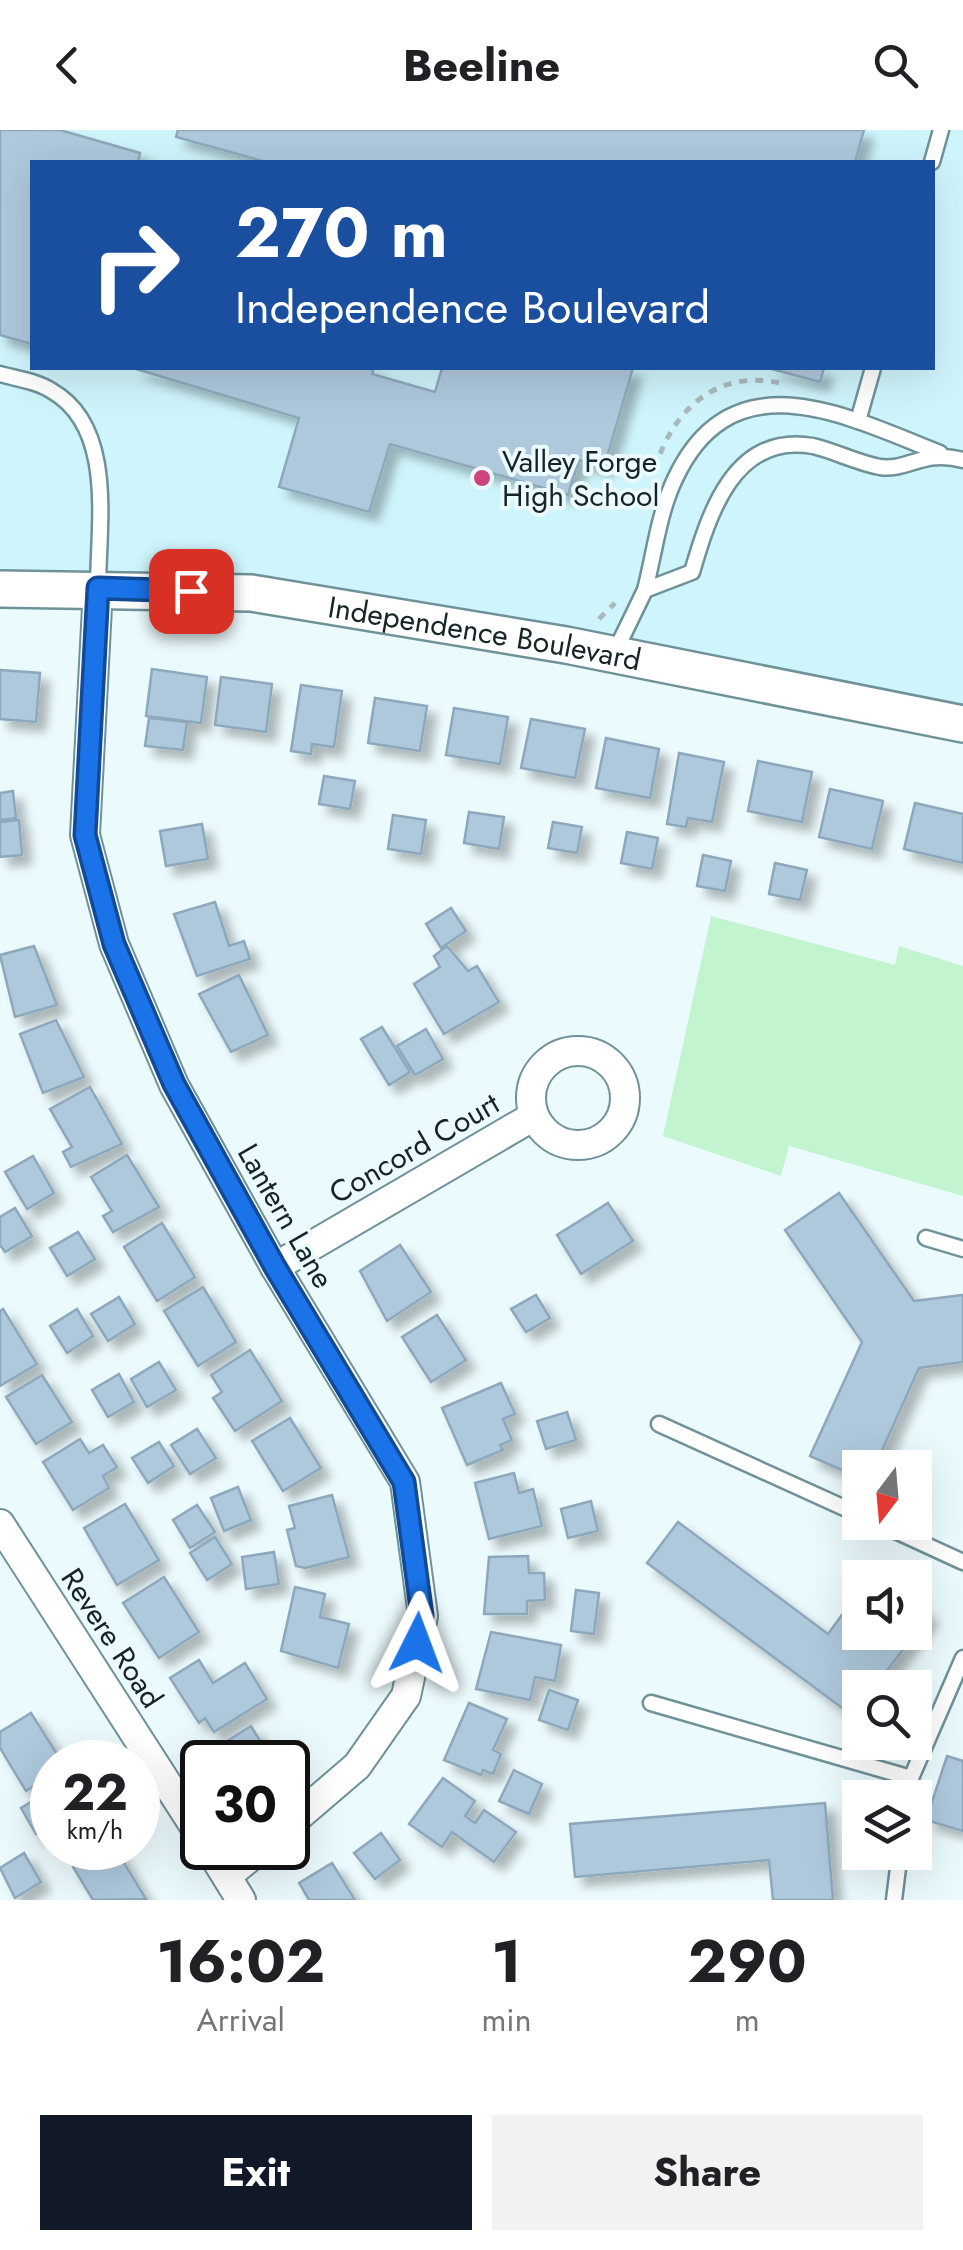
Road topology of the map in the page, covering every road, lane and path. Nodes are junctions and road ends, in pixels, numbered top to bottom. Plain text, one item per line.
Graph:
1 (941, 130) edge
2 (933, 160) edge
3 (872, 370) edge
4 (0, 374) edge
5 (858, 421) junction
6 (941, 454) junction
7 (963, 460) edge
8 (98, 588) junction
9 (0, 589) edge
10 (645, 590) junction
11 (614, 654) junction
12 (963, 724) edge
13 (534, 1116) dead end
14 (926, 1238) dead end
15 (963, 1249) edge
16 (275, 1267) junction
17 (660, 1424) dead end
18 (842, 1507) edge
19 (0, 1524) edge
20 (915, 1540) edge
21 (963, 1562) edge
22 (963, 1658) edge
23 (651, 1703) dead end
24 (910, 1778) joint
25 (180, 1804) edge
26 (310, 1806) edge
27 (898, 1870) edge
28 (894, 1900) edge

1 - 2 lane
3 - 5 lane
4 - 8 lane
5 - 6 lane
5 - 10 lane
6 - 7 lane
6 - 10 lane
8 - 9 street, Independence Boulevard
8 - 11 street, Independence Boulevard
8 - 16 street, Lantern Lane
10 - 11 lane
11 - 12 street, Independence Boulevard
13 - 16 street, Concord Court
14 - 15 lane
16 - 26 street, Lantern Lane
17 - 18 lane
19 - 25 street, Revere Road
20 - 21 lane
22 - 24 lane
23 - 24 lane
27 - 28 lane

